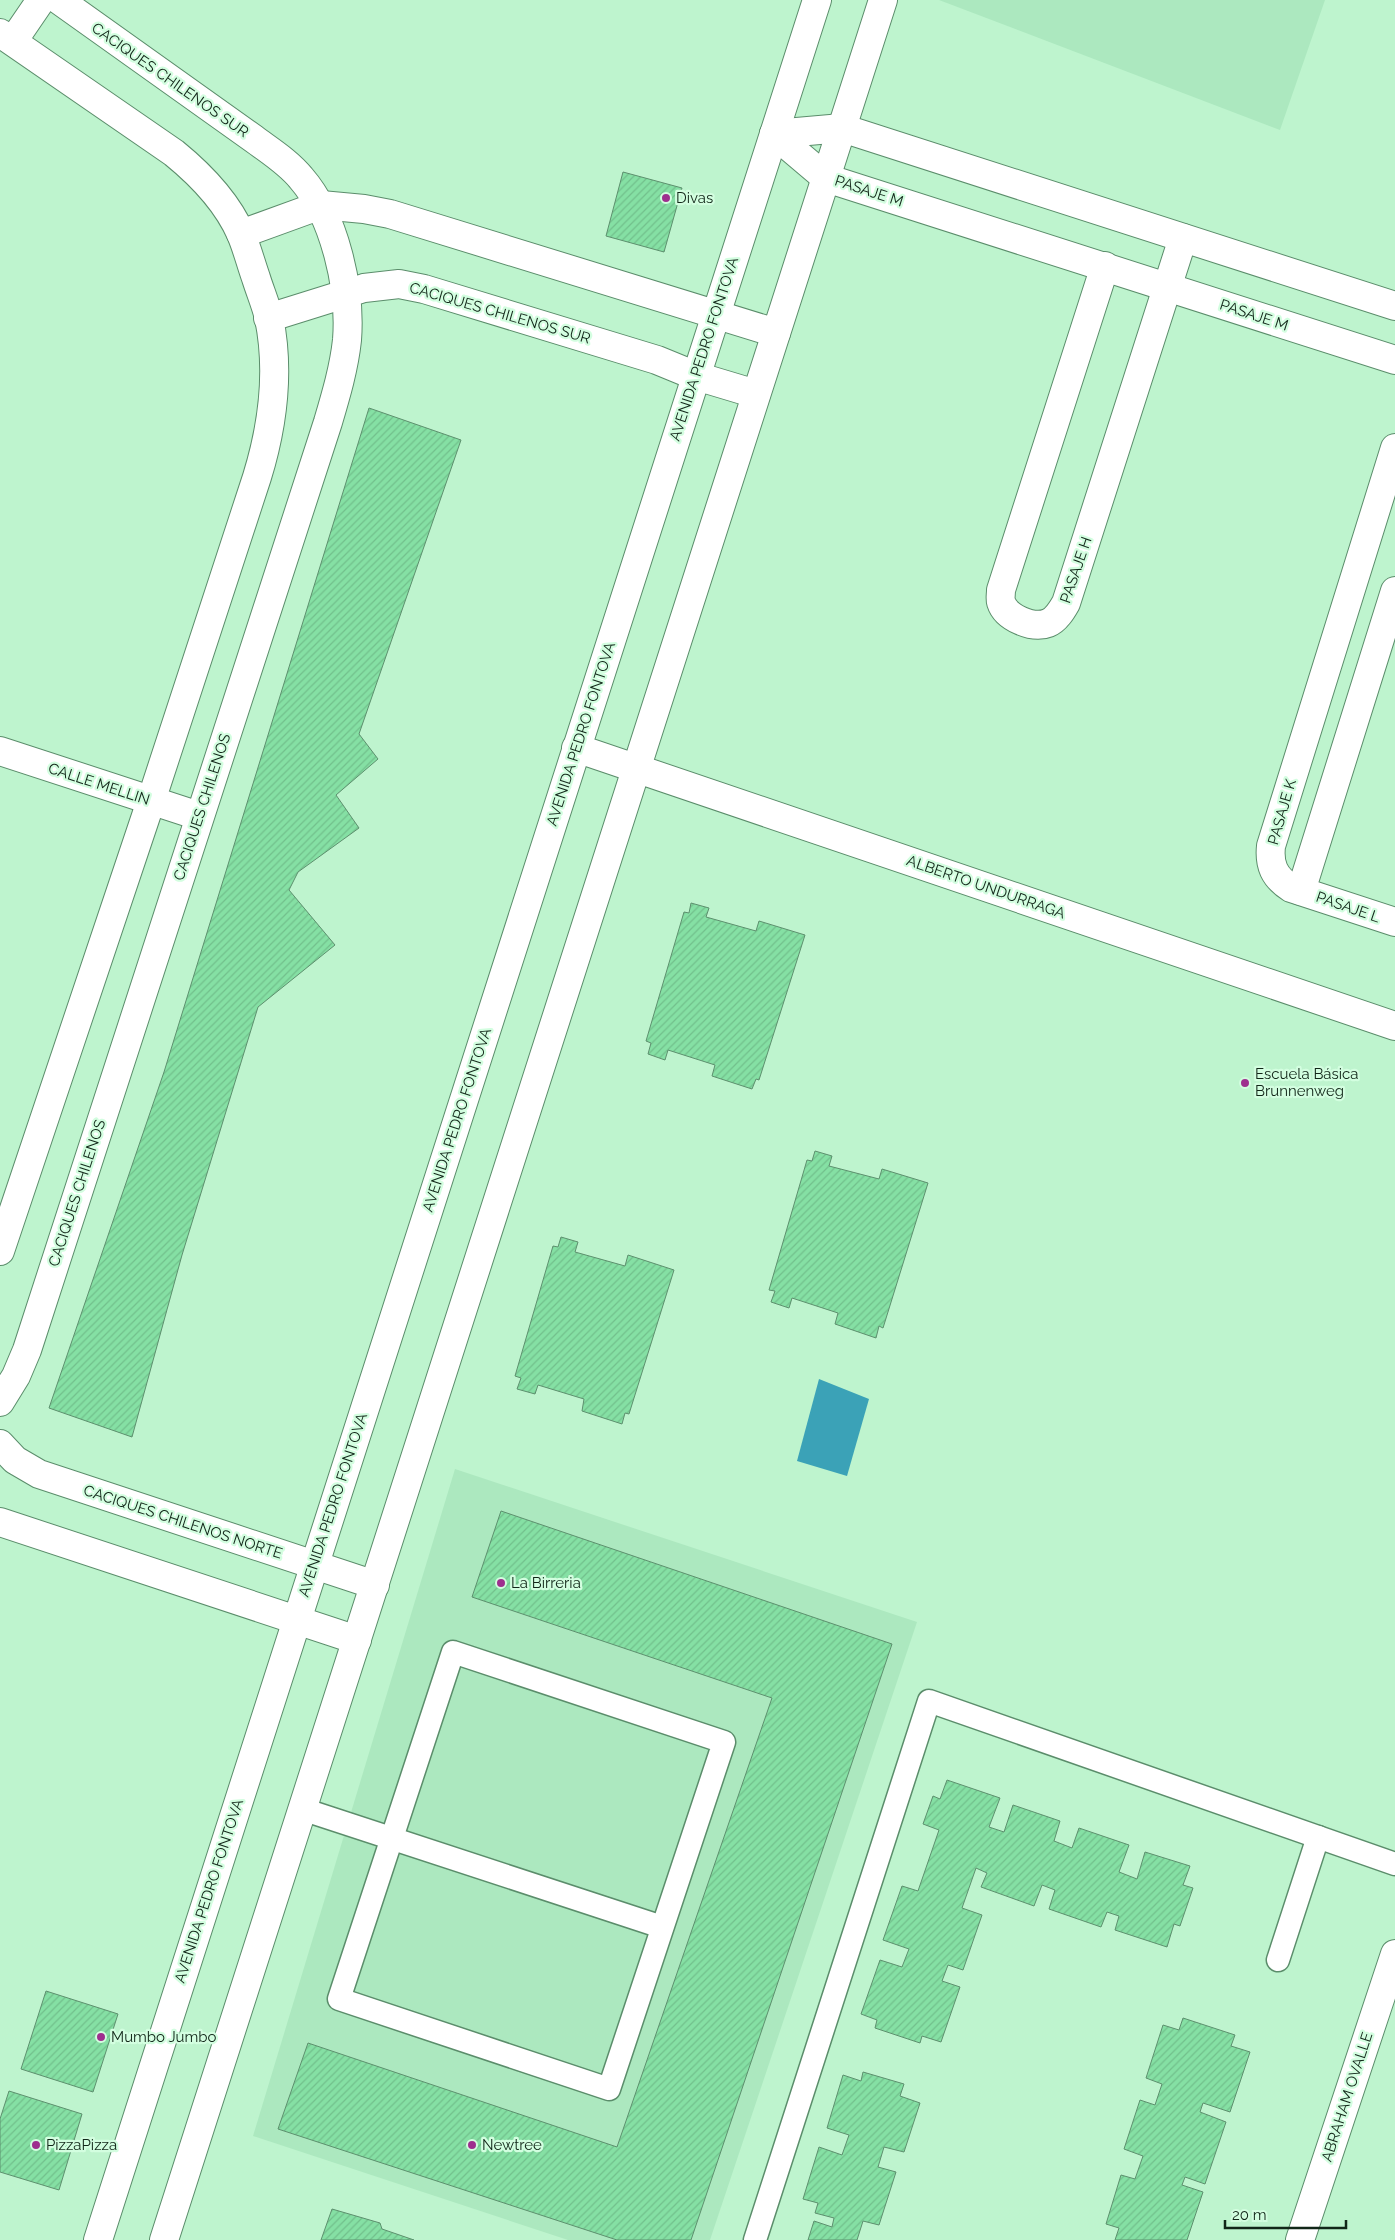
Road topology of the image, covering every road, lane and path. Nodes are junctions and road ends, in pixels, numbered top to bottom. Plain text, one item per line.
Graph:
1 (41, 0) edge
2 (59, 0) edge
3 (817, 0) edge
4 (883, 0) edge
5 (6, 37) edge
6 (842, 128) junction
7 (774, 134) junction
8 (826, 178) junction
9 (321, 205) junction
10 (241, 234) junction
11 (1182, 238) junction
12 (1105, 266) junction
13 (1167, 286) junction
14 (346, 293) junction
15 (1395, 306) edge
16 (716, 313) junction
17 (268, 318) junction
18 (776, 333) junction
19 (1395, 360) edge
20 (696, 376) junction
21 (756, 394) junction
22 (1395, 448) edge
23 (1395, 591) edge
24 (576, 748) junction
25 (0, 751) edge
26 (637, 768) junction
27 (151, 801) junction
28 (199, 816) junction
29 (1301, 891) junction
30 (1395, 922) edge
31 (1395, 1026) edge
32 (0, 1251) edge
33 (0, 1402) edge
34 (0, 1444) edge
35 (0, 1522) edge
36 (314, 1564) junction
37 (375, 1585) junction
38 (296, 1620) junction
39 (357, 1640) junction
40 (302, 1808) junction
41 (1318, 1837) junction
42 (392, 1838) junction
43 (1395, 1864) edge
44 (662, 1927) junction
45 (1395, 1954) edge
46 (1278, 1960) dead end
47 (98, 2240) edge
48 (164, 2240) edge
49 (755, 2240) edge
50 (1300, 2240) edge

1 - 5 street
2 - 9 street, CACIQUES CHILENOS SUR
3 - 7 street, AVENIDA PEDRO FONTOVA
4 - 6 street
5 - 10 street
6 - 7 street
6 - 8 street
6 - 11 street
7 - 8 street, PASAJE M
7 - 16 street, AVENIDA PEDRO FONTOVA
8 - 12 street, PASAJE M
8 - 18 street
9 - 10 street
9 - 14 street, CACIQUES CHILENOS
9 - 16 street
10 - 17 street
11 - 13 street, PASAJE H
11 - 15 street
12 - 13 street, PASAJE M
12 - 13 street, PASAJE H
13 - 19 street, PASAJE M
14 - 17 street, CACIQUES CHILENOS SUR
14 - 20 street, CACIQUES CHILENOS SUR
14 - 28 street, CACIQUES CHILENOS
16 - 18 street
16 - 20 street, AVENIDA PEDRO FONTOVA
17 - 27 street
18 - 21 street
20 - 21 street, CACIQUES CHILENOS SUR
20 - 24 street, AVENIDA PEDRO FONTOVA
21 - 26 street
22 - 29 street, PASAJE K
23 - 29 street
24 - 26 street, ALBERTO UNDURRAGA
24 - 36 street, AVENIDA PEDRO FONTOVA
25 - 27 street, CALLE MELLIN
26 - 31 street, ALBERTO UNDURRAGA
26 - 37 street
27 - 28 street, CALLE MELLIN
27 - 32 street
28 - 33 street, CACIQUES CHILENOS
29 - 30 street, PASAJE L
34 - 36 street, CACIQUES CHILENOS NORTE
35 - 38 street
36 - 37 street, CACIQUES CHILENOS NORTE
36 - 38 street, AVENIDA PEDRO FONTOVA
37 - 39 street
38 - 39 street
38 - 47 street, AVENIDA PEDRO FONTOVA
39 - 40 street
40 - 42 lane
40 - 48 street
41 - 43 lane
41 - 46 lane
41 - 49 lane
42 - 44 lane
42 - 44 lane
42 - 44 lane
45 - 50 street, ABRAHAM OVALLE

